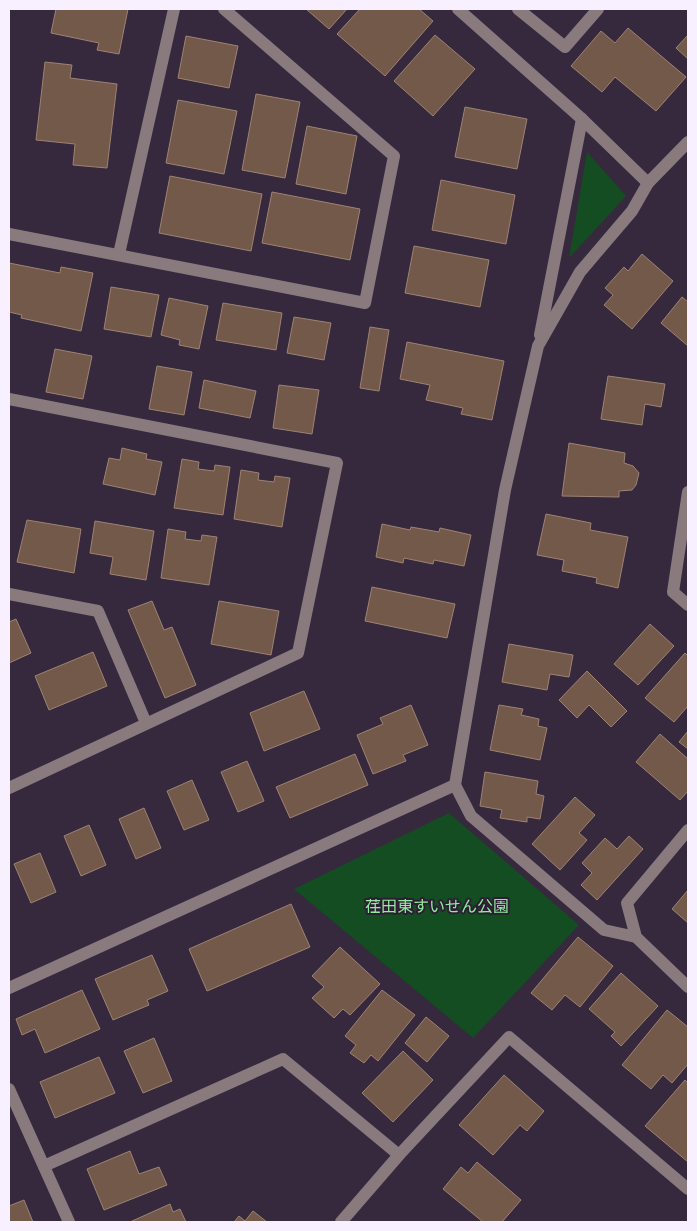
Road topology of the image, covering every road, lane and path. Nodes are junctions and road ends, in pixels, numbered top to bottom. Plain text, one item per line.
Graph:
1 (174, 9) edge
2 (224, 9) edge
3 (458, 9) edge
4 (518, 9) edge
5 (598, 9) edge
6 (582, 119) junction
7 (688, 142) edge
8 (648, 183) junction
9 (9, 234) edge
10 (119, 254) junction
11 (538, 346) junction
12 (9, 399) edge
13 (688, 492) edge
14 (9, 594) edge
15 (688, 605) edge
16 (146, 723) junction
17 (455, 785) junction
18 (9, 788) edge
19 (688, 830) edge
20 (636, 937) junction
21 (688, 987) edge
22 (9, 988) edge
23 (9, 1088) edge
24 (399, 1155) junction
25 (44, 1166) junction
26 (688, 1189) edge
27 (69, 1222) edge
28 (341, 1222) edge

1 - 10 street
2 - 10 street
3 - 6 street
4 - 5 street
6 - 8 street
6 - 11 street
7 - 8 street
8 - 11 street
9 - 10 street
11 - 17 street
12 - 16 street
13 - 15 street
14 - 16 street
16 - 18 street
17 - 20 street
17 - 22 street
19 - 20 street
20 - 21 street
23 - 25 street
24 - 25 street
24 - 26 street
24 - 28 street
25 - 27 street

